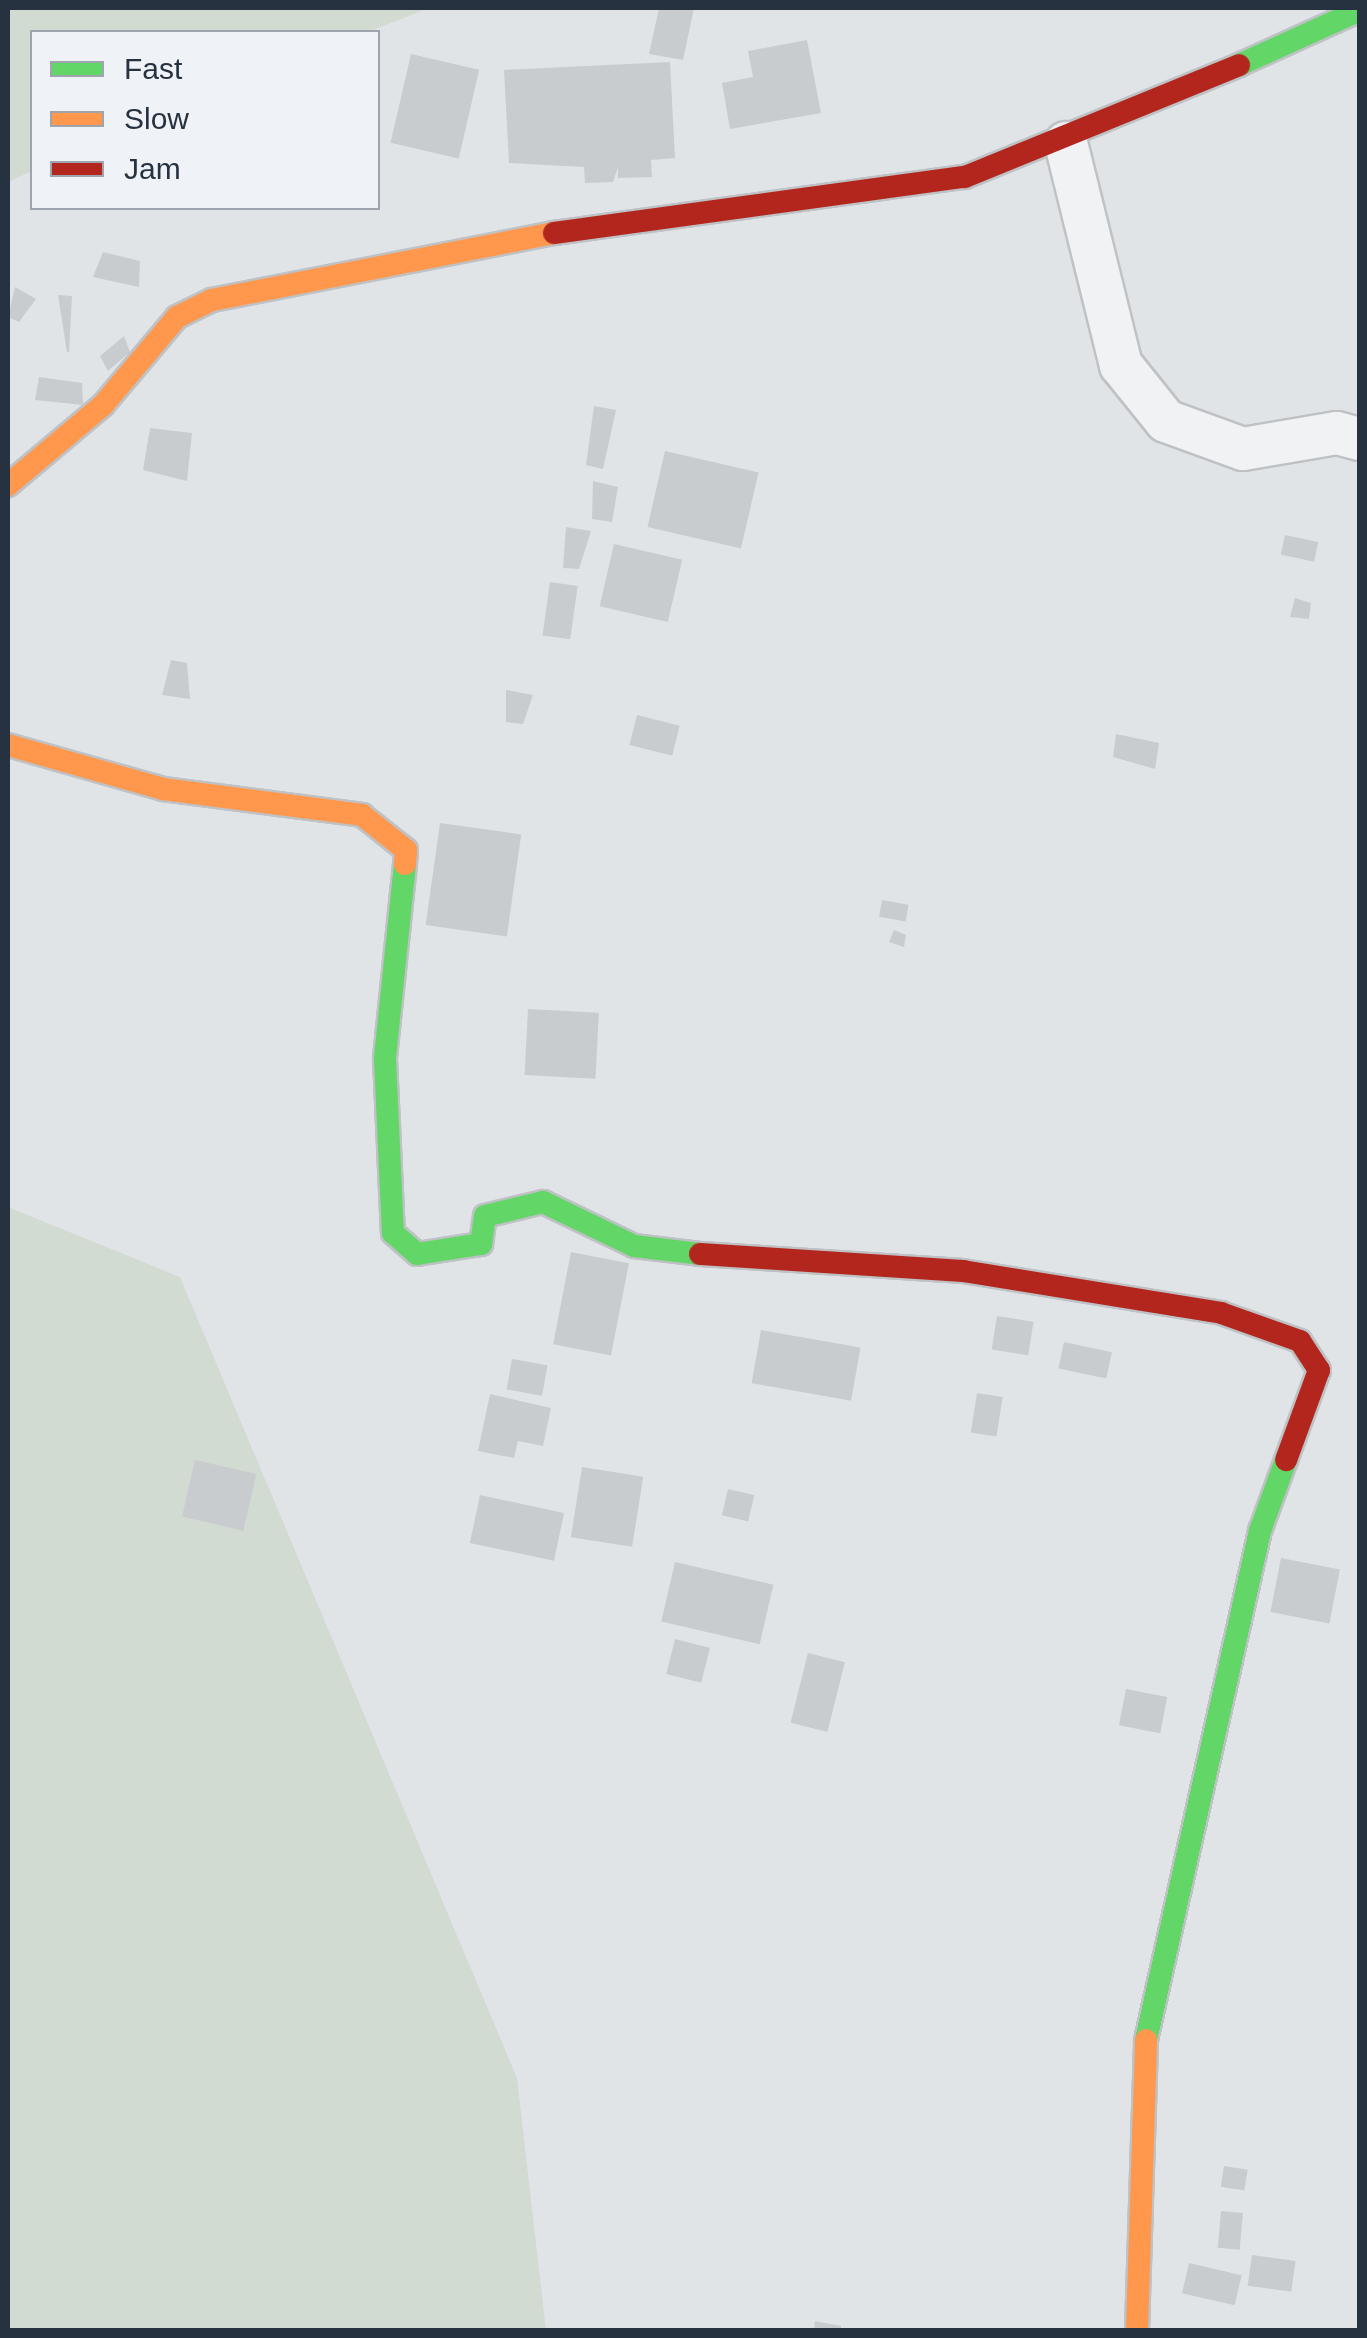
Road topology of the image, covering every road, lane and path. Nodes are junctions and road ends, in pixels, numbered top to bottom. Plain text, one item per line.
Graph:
1 (1360, 10) edge
2 (1066, 142) junction
3 (1360, 439) edge
4 (8, 484) edge
5 (8, 745) edge
6 (1136, 2330) edge

1 - 2 street
2 - 3 street
2 - 4 street
5 - 6 street

